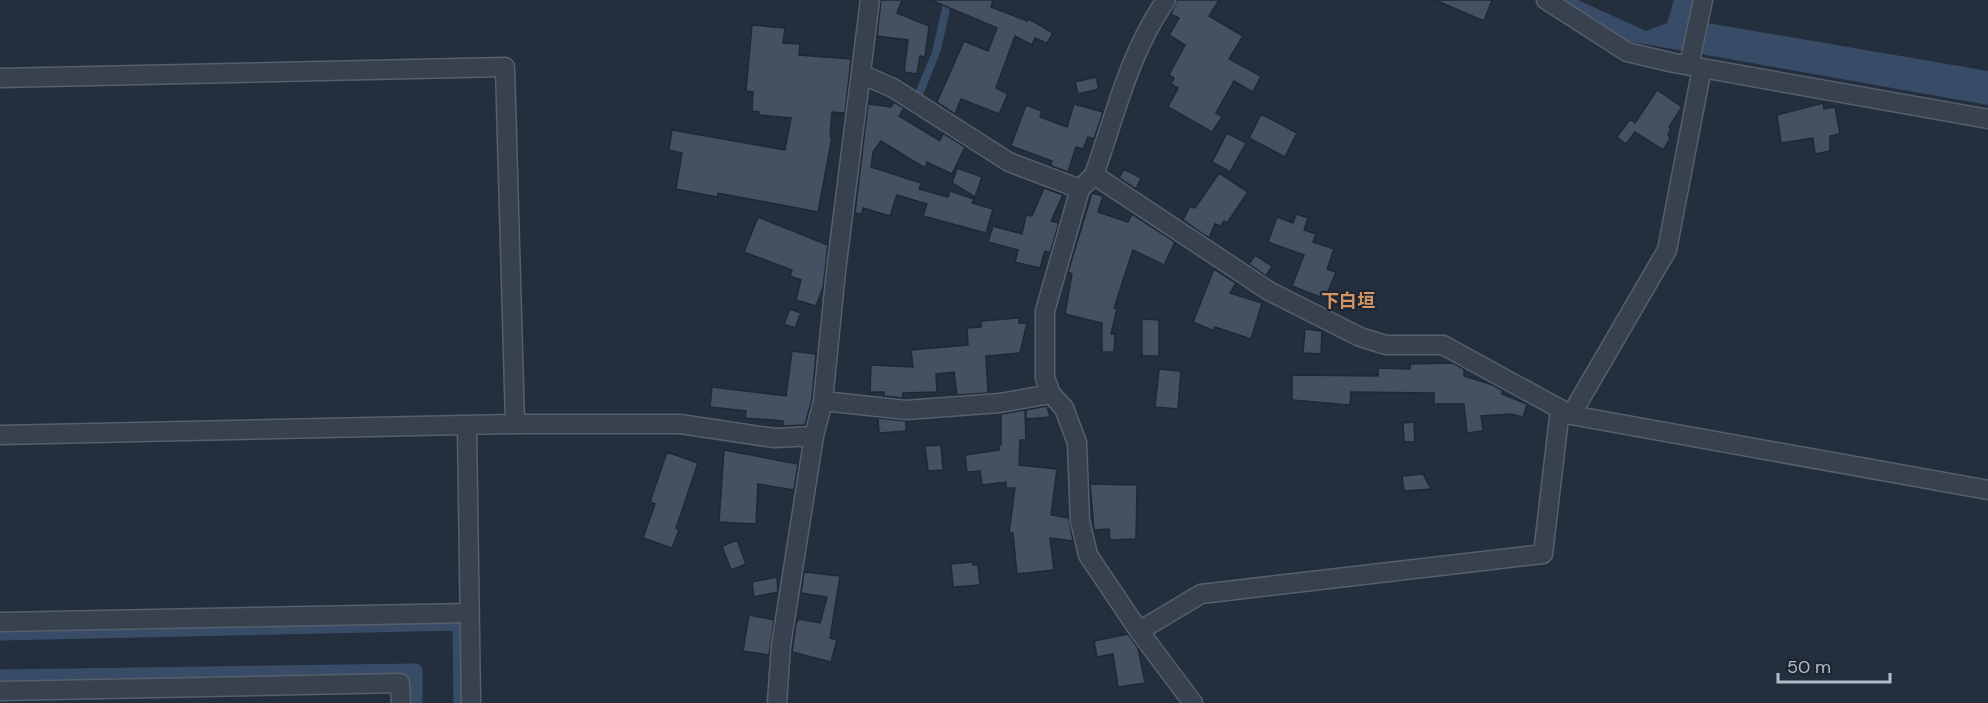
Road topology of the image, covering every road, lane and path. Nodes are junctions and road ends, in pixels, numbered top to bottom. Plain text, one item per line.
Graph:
1 (870, 0) edge
2 (1166, 0) edge
3 (1546, 0) edge
4 (1704, 0) edge
5 (1696, 67) junction
6 (861, 74) junction
7 (0, 78) edge
8 (1988, 119) edge
9 (1094, 176) junction
10 (1080, 189) junction
11 (1051, 394) junction
12 (823, 400) junction
13 (1565, 412) junction
14 (515, 424) junction
15 (467, 427) junction
16 (0, 435) edge
17 (814, 436) junction
18 (1988, 490) edge
19 (469, 613) junction
20 (0, 622) edge
21 (1139, 631) junction
22 (0, 691) edge
23 (121, 696) edge
24 (401, 703) edge
25 (471, 703) edge
26 (777, 703) edge
27 (1193, 703) edge

1 - 6 street
2 - 9 street
3 - 5 street
4 - 5 street
5 - 8 street
5 - 13 street
6 - 10 street
6 - 12 street
7 - 14 street
9 - 10 street
9 - 13 street
10 - 11 street
11 - 12 street
11 - 21 street
12 - 17 street
13 - 18 street
13 - 21 street
14 - 15 street
14 - 17 street
15 - 16 street
15 - 19 street
17 - 26 street
19 - 20 street
19 - 25 street
21 - 27 street
22 - 23 street
23 - 24 street

